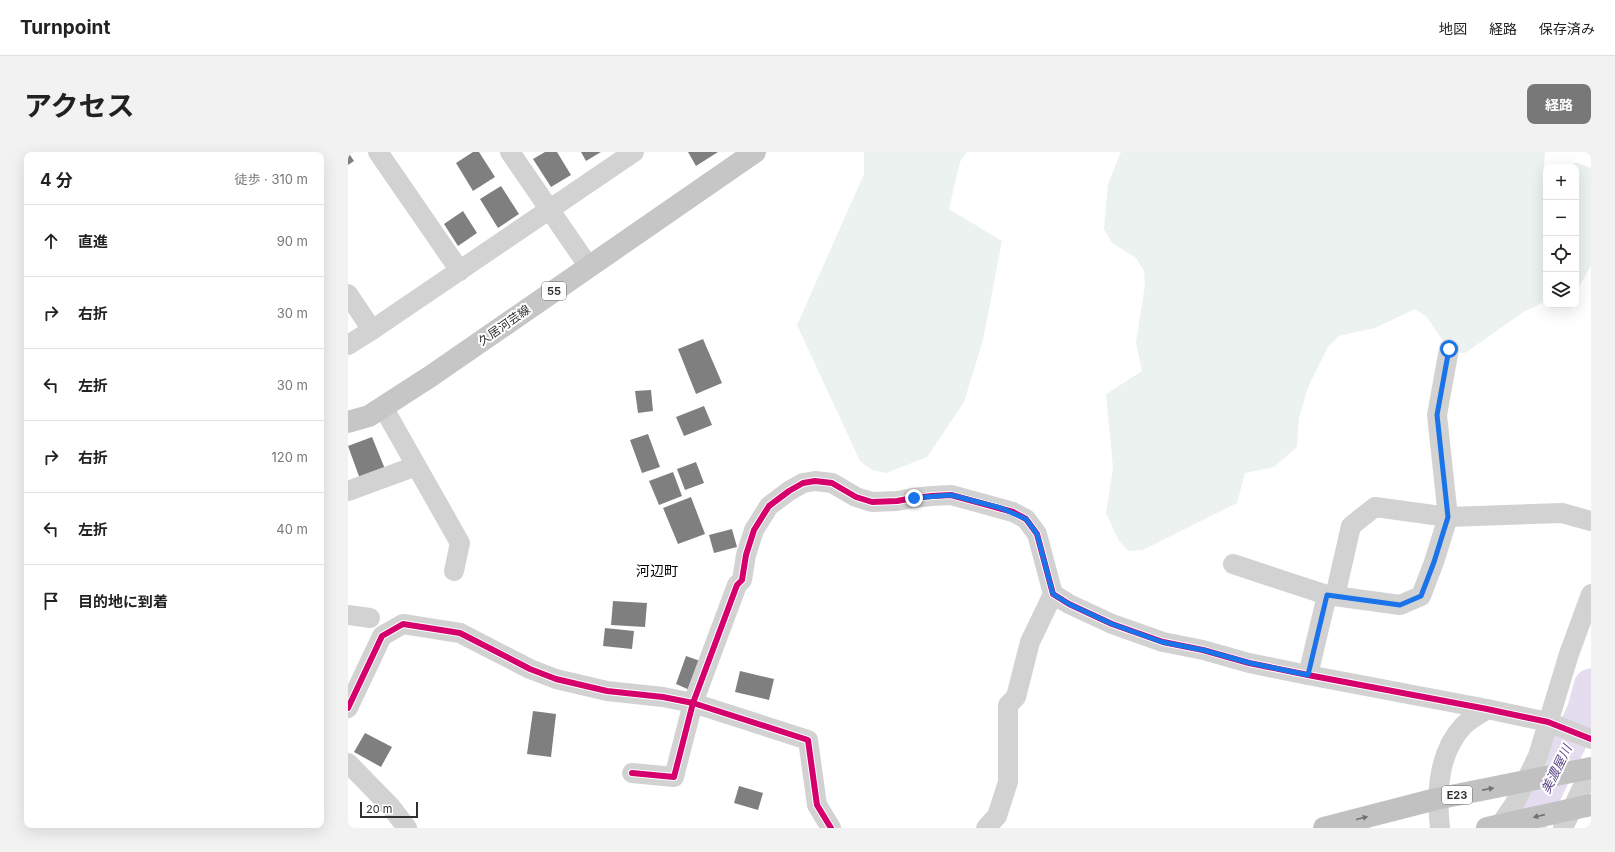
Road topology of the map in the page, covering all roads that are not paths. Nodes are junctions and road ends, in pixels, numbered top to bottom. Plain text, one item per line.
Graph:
1 (378, 152) edge
2 (510, 152) edge
3 (634, 152) edge
4 (755, 152) edge
5 (549, 210) junction
6 (589, 267) junction
7 (460, 271) junction
8 (348, 294) edge
9 (372, 330) junction
10 (348, 345) edge
11 (1449, 349) dead end
12 (382, 407) junction
13 (348, 422) edge
14 (416, 466) junction
15 (348, 491) edge
16 (1448, 517) junction
17 (1591, 521) edge
18 (1233, 564) dead end
19 (454, 571) dead end
20 (1053, 594) junction
21 (1591, 594) edge
22 (1331, 596) junction
23 (348, 615) edge
24 (370, 618) dead end
25 (1308, 675) junction
26 (694, 704) junction
27 (348, 708) edge
28 (1487, 709) junction
29 (1554, 725) junction
30 (1591, 739) edge
31 (348, 763) edge
32 (1591, 768) edge
33 (632, 773) dead end
34 (1591, 805) edge
35 (407, 828) edge
36 (831, 828) edge
37 (986, 828) edge
38 (1324, 828) edge
39 (1440, 828) edge
40 (1487, 828) edge
41 (1498, 828) edge
42 (1564, 828) edge

1 - 7 street
2 - 5 street
3 - 5 street
4 - 6 main road, 久居河芸線 / 55
5 - 6 street
5 - 7 street
6 - 12 main road, 久居河芸線 / 55
7 - 9 street
8 - 9 street
9 - 10 street
11 - 16 street
12 - 13 main road, 久居河芸線 / 55
12 - 14 street
14 - 15 street
14 - 19 street
16 - 17 street
16 - 22 street
16 - 22 street
18 - 22 street
20 - 25 street
20 - 26 street
20 - 37 street
21 - 29 street
22 - 25 street
23 - 24 street
25 - 28 street
26 - 27 street
26 - 33 street
26 - 36 street
28 - 29 street
28 - 39 street
29 - 30 street
29 - 41 street
31 - 35 street
38 -> 32 highway, E23, bridge
32 - 42 street
34 -> 40 highway, bridge

